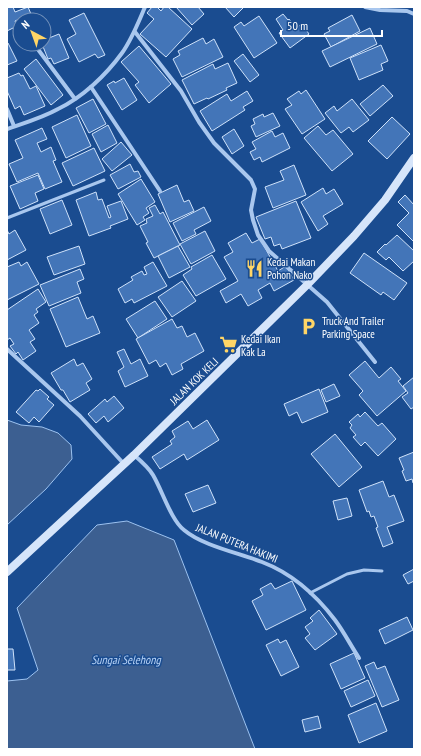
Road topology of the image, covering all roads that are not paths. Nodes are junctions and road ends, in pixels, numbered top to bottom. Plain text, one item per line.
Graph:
1 (145, 7) edge
2 (365, 7) edge
3 (414, 14) edge
4 (135, 32) junction
5 (40, 52) edge
6 (91, 87) junction
7 (75, 98) junction
8 (7, 109) edge
9 (14, 126) junction
10 (7, 129) edge
11 (414, 158) edge
12 (104, 180) dead end
13 (160, 191) dead end
14 (7, 218) edge
15 (307, 285) junction
16 (7, 349) edge
17 (375, 362) dead end
18 (134, 455) junction
19 (124, 464) junction
20 (382, 571) dead end
21 (7, 572) edge
22 (310, 593) junction
23 (359, 658) dead end

1 - 4 street
2 - 3 street
4 - 6 street
4 - 15 street
5 - 7 street
6 - 7 street
6 - 13 street
7 - 9 street
8 - 9 street
9 - 10 street
11 - 15 street, JALAN KOK KELI
12 - 14 lane
15 - 17 street
15 - 18 street, JALAN KOK KELI
16 - 19 street
18 - 19 street, JALAN KOK KELI
18 - 22 street, JALAN PUTERA HAKIMI
19 - 21 street, JALAN KOK KELI
20 - 22 lane
22 - 23 street, JALAN PUTERA HAKIMI

